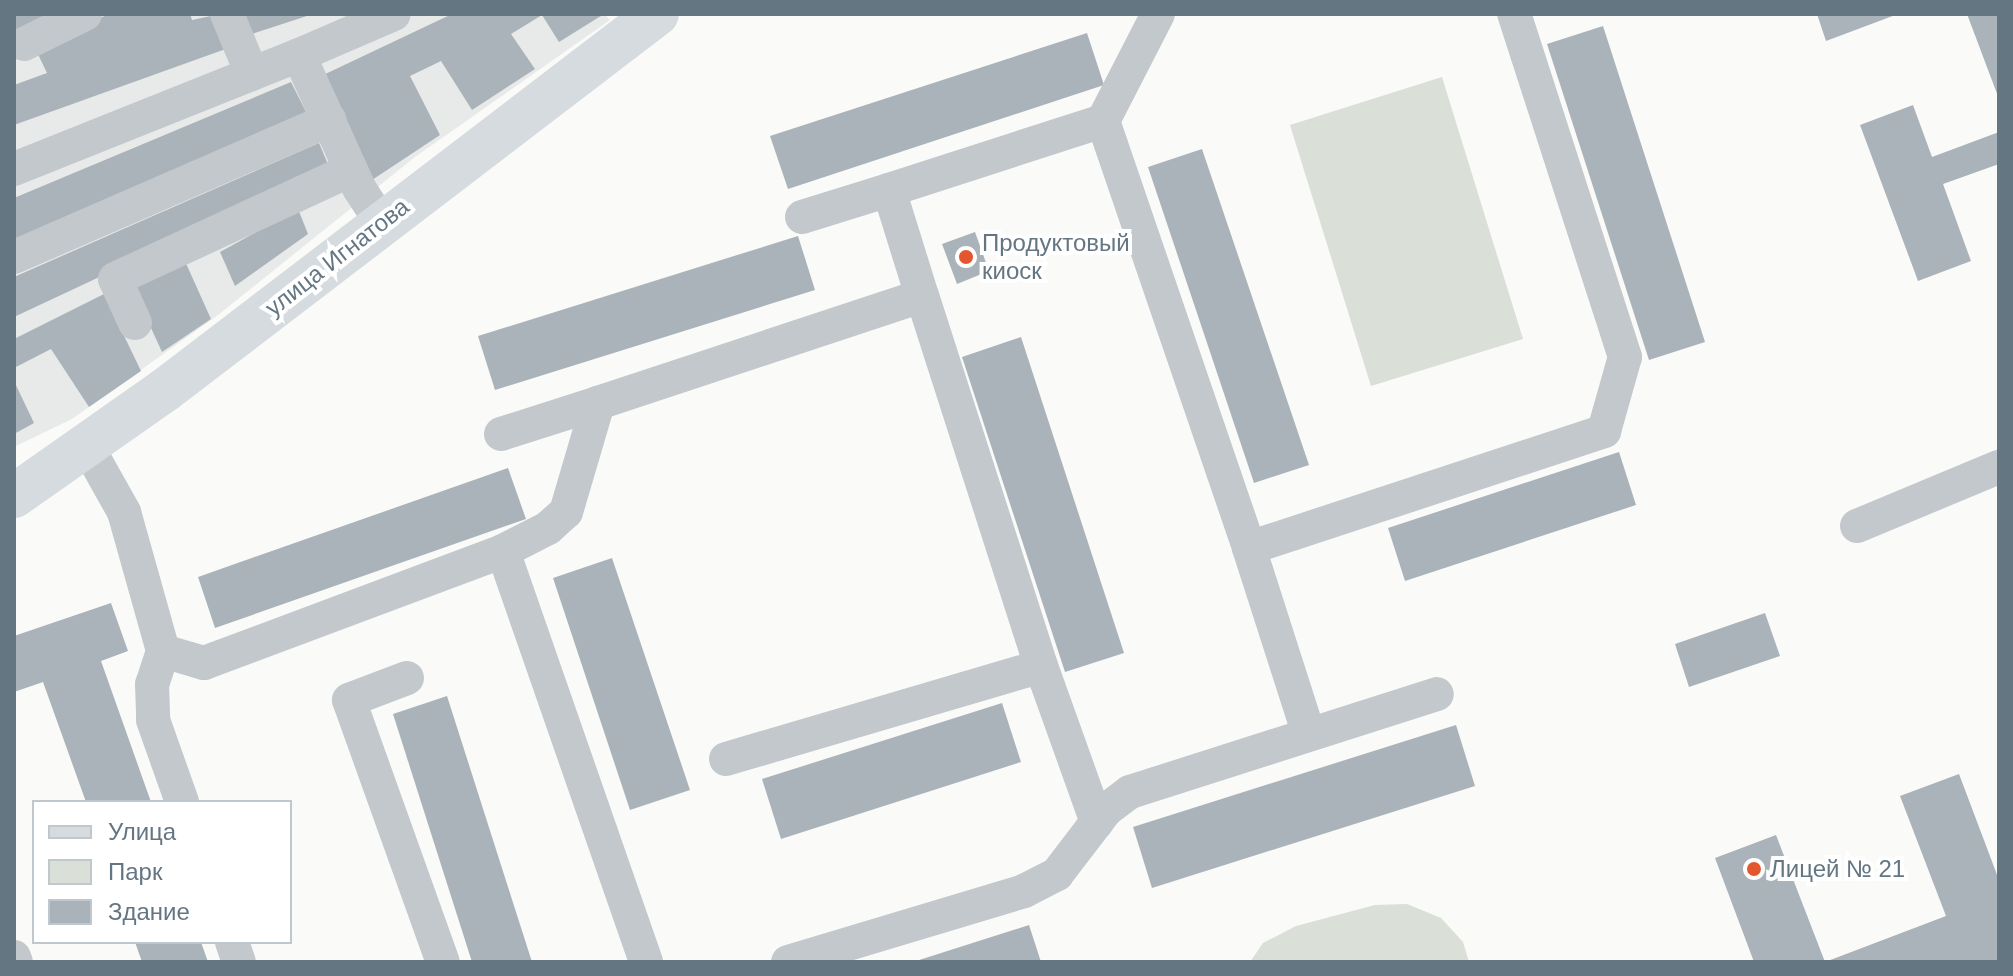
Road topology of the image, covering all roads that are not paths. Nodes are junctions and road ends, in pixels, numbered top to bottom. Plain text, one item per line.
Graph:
1 (85, 14) edge
2 (227, 14) edge
3 (394, 14) edge
4 (1158, 14) edge
5 (1514, 14) edge
6 (639, 19) edge
7 (24, 44) dead end
8 (299, 55) junction
9 (252, 74) junction
10 (329, 120) junction
11 (1103, 121) junction
12 (14, 169) edge
13 (351, 170) junction
14 (889, 190) junction
15 (802, 217) dead end
16 (381, 222) junction
17 (14, 257) edge
18 (922, 296) junction
19 (135, 323) dead end
20 (598, 403) junction
21 (501, 434) dead end
22 (87, 446) junction
23 (1999, 467) edge
24 (14, 496) edge
25 (1857, 526) dead end
26 (1249, 548) junction
27 (503, 551) junction
28 (163, 651) junction
29 (1041, 666) junction
30 (407, 678) dead end
31 (1437, 694) dead end
32 (1309, 735) junction
33 (726, 759) dead end
34 (181, 800) edge
35 (1097, 822) junction
36 (443, 962) edge
37 (646, 962) edge
38 (788, 962) edge

1 - 7 lane
2 - 9 lane
3 - 8 lane
4 - 11 lane
5 - 26 lane
6 - 16 main road, улица Игнатова
8 - 9 lane
8 - 10 lane
9 - 12 lane
10 - 13 lane
10 - 17 lane
11 - 14 lane
11 - 26 lane
13 - 16 lane
13 - 19 lane
14 - 15 lane
14 - 18 lane
16 - 22 main road, улица Игнатова
18 - 20 lane
18 - 29 lane
20 - 21 lane
20 - 27 lane
22 - 24 main road, улица Игнатова
22 - 28 lane
23 - 25 lane
26 - 32 lane
27 - 28 lane
27 - 37 lane
28 - 34 lane
29 - 33 lane
29 - 35 lane
30 - 36 lane
31 - 32 lane
32 - 35 lane
35 - 38 lane

